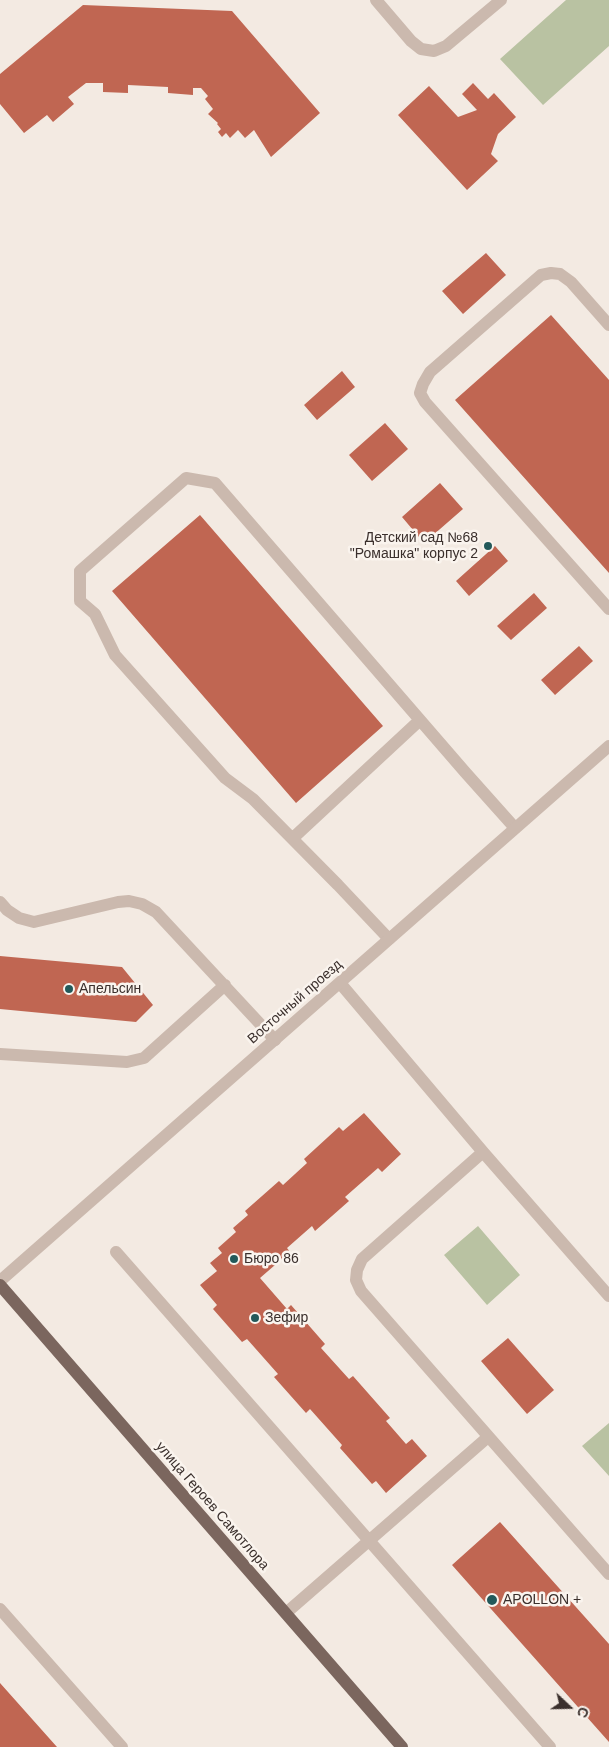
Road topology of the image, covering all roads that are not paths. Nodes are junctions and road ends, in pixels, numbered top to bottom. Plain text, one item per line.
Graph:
1 (376, 0) edge
2 (501, 0) edge
3 (609, 325) edge
4 (609, 609) edge
5 (420, 720) junction
6 (609, 746) edge
7 (515, 828) junction
8 (292, 838) junction
9 (0, 902) edge
10 (389, 939) junction
11 (340, 983) junction
12 (225, 985) junction
13 (275, 1040) junction
14 (0, 1054) edge
15 (483, 1152) junction
16 (116, 1252) dead end
17 (0, 1281) edge
18 (0, 1286) edge
19 (609, 1296) edge
20 (488, 1437) junction
21 (369, 1540) junction
22 (609, 1574) edge
23 (0, 1609) edge
24 (286, 1613) junction
25 (122, 1747) edge
26 (402, 1747) edge
27 (550, 1747) edge

1 - 2 street
3 - 4 street
5 - 7 street
5 - 8 street
5 - 8 street
6 - 7 street, Восточный проезд
7 - 10 street, Восточный проезд
8 - 10 street
9 - 12 street
10 - 11 street, Восточный проезд
11 - 13 street, Восточный проезд
11 - 15 street
12 - 13 street
12 - 14 street
13 - 17 street, Восточный проезд
15 - 19 street
15 - 20 street
16 - 21 street
18 - 24 main road, улица Героев Самотлора
20 - 21 street
20 - 22 street
21 - 24 street
21 - 27 street
23 - 25 street
24 - 26 main road, улица Героев Самотлора

